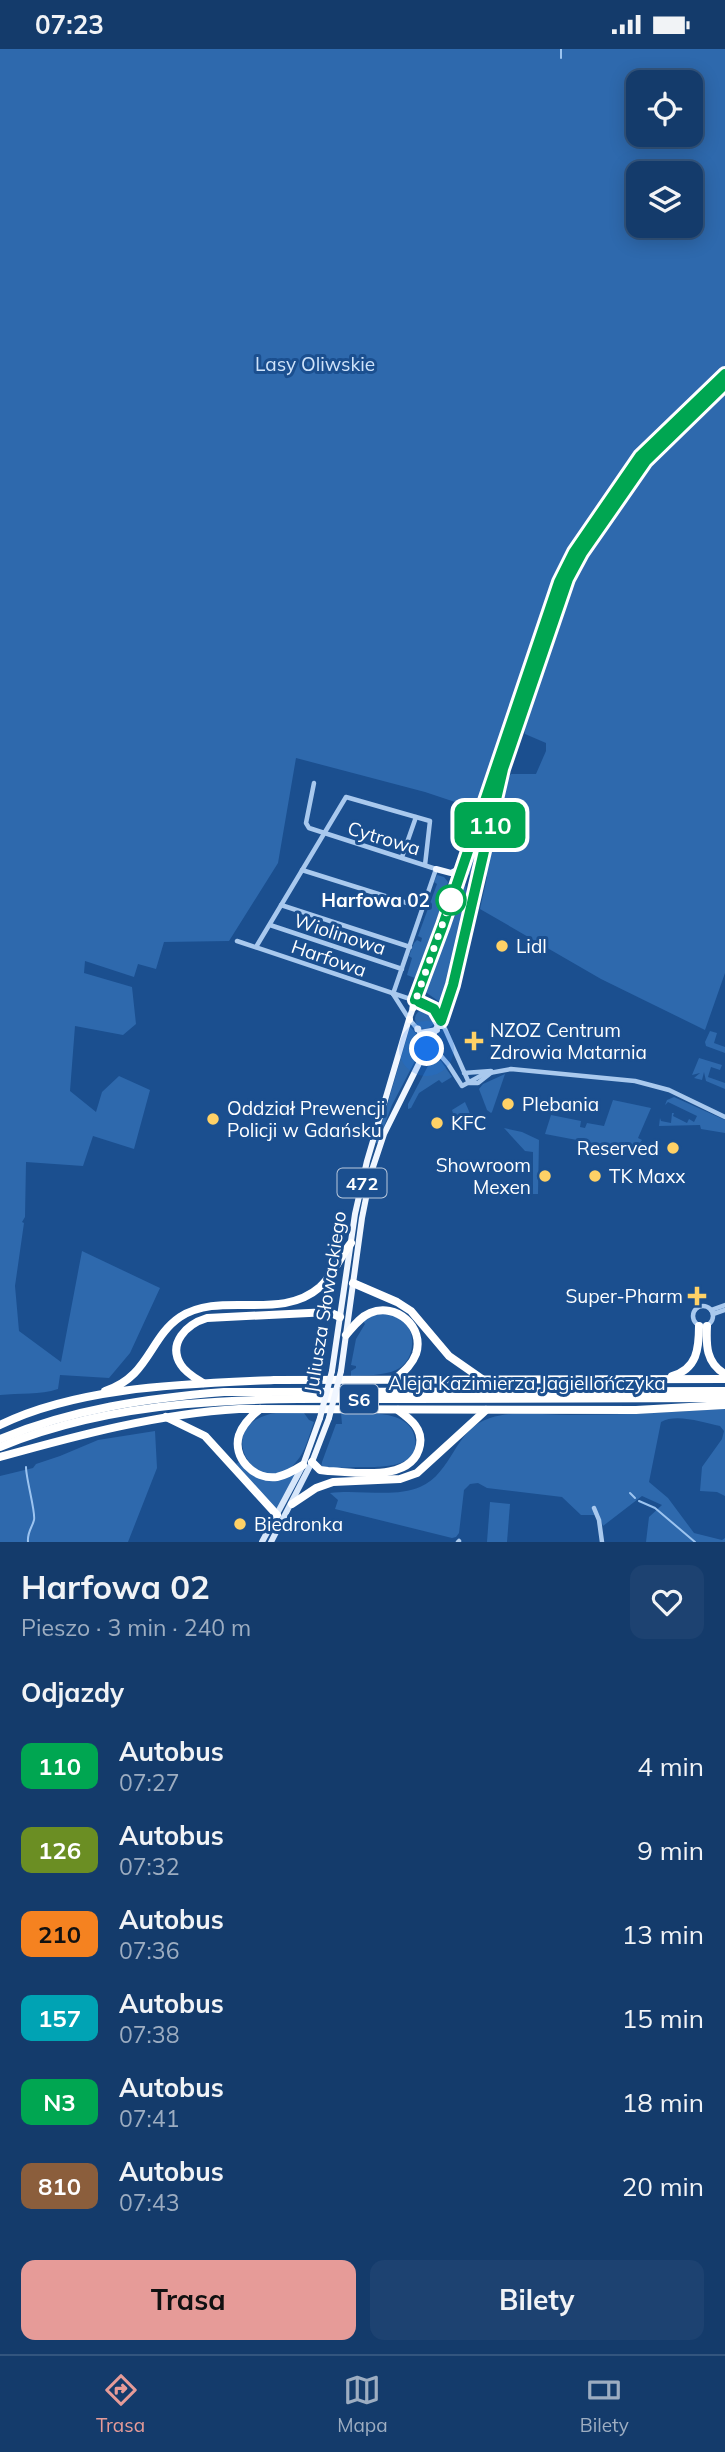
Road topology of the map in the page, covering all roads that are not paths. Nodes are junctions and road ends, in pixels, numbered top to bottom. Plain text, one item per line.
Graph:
1 (725, 374) edge
2 (725, 384) edge
3 (711, 393) junction
4 (314, 783) dead end
5 (416, 817) junction
6 (324, 833) junction
7 (402, 857) junction
8 (425, 865) junction
9 (462, 866) junction
10 (436, 869) junction
11 (302, 870) junction
12 (281, 905) junction
13 (423, 908) junction
14 (270, 925) junction
15 (237, 941) dead end
16 (256, 947) junction
17 (410, 947) junction
18 (402, 969) junction
19 (393, 994) junction
20 (415, 1000) junction
21 (409, 1019) junction
22 (441, 1021) junction
23 (437, 1030) junction
24 (420, 1033) junction
25 (430, 1043) junction
26 (440, 1053) junction
27 (423, 1057) junction
28 (494, 1071) junction
29 (464, 1073) junction
30 (469, 1083) junction
31 (725, 1117) edge
32 (351, 1243) junction
33 (353, 1283) junction
34 (725, 1308) edge
35 (712, 1312) junction
36 (340, 1317) junction
37 (703, 1326) junction
38 (346, 1335) junction
39 (725, 1377) edge
40 (482, 1379) junction
41 (667, 1379) junction
42 (394, 1380) junction
43 (202, 1383) junction
44 (725, 1391) edge
45 (90, 1398) junction
46 (725, 1398) edge
47 (725, 1405) edge
48 (260, 1409) junction
49 (398, 1410) junction
50 (486, 1410) junction
51 (166, 1416) junction
52 (0, 1425) edge
53 (0, 1439) edge
54 (0, 1447) edge
55 (0, 1457) edge
56 (312, 1462) junction
57 (303, 1465) junction
58 (292, 1504) junction
59 (594, 1508) dead end
60 (277, 1515) junction
61 (262, 1542) edge
62 (271, 1542) edge
63 (602, 1542) edge

1 - 3 main road, 472
2 - 3 main road, 472
3 - 9 main road, 472
3 - 22 main road, 472
4 - 6 street
5 - 6 street, Harfowa
5 - 7 street
5 - 8 street
6 - 7 street, Cytrowa
6 - 11 street, Harfowa
7 - 8 street, Cytrowa
8 - 10 street, Cytrowa
9 - 10 main road
9 - 20 main road, 472
10 - 13 street
11 - 12 street, Harfowa
11 - 13 street
12 - 14 street, Harfowa
12 - 17 street
13 - 17 street
14 - 16 street, Harfowa
14 - 18 street, Wiolinowa
15 - 16 street, Harfowa
16 - 19 street, Harfowa
17 - 18 street
18 - 19 street
19 - 20 street, Harfowa
19 - 21 street
20 - 21 main road, 472
20 - 22 street
21 - 24 street
21 - 32 main road, Juliusza Słowackiego / 472
22 - 23 main road, 472
22 - 29 street
23 - 24 main road
23 - 25 main road, 472
24 - 25 street
25 - 26 street
25 - 27 main road, Juliusza Słowackiego / 472
26 - 27 main road
26 - 30 street
27 - 33 main road, Juliusza Słowackiego / 472
28 - 29 street
28 - 30 street
28 - 31 street
29 - 30 street
32 - 36 main road, Juliusza Słowackiego / 472
32 - 45 highway
33 - 38 main road, Juliusza Słowackiego / 472
33 - 40 highway
34 - 35 street
35 - 37 street
35 - 37 street
36 - 43 highway
36 - 57 main road, Juliusza Słowackiego / 472, bridge
37 - 39 highway
37 - 41 highway
38 - 42 highway
38 - 56 main road, Juliusza Słowackiego / 472, bridge
39 - 41 highway
40 - 41 highway
40 - 42 highway
42 - 43 highway
43 - 45 highway
44 - 53 highway, Aleja Kazimierza Jagiellończyka / S6
45 - 52 highway
46 - 54 highway, Aleja Kazimierza Jagiellończyka / S6
47 - 50 highway
48 - 49 highway
48 - 51 highway
48 - 57 highway
49 - 50 highway
49 - 56 highway
50 - 58 highway
51 - 55 highway
51 - 60 highway
56 - 58 main road, Juliusza Słowackiego / 472
57 - 60 main road, Juliusza Słowackiego / 472
58 - 62 main road, Juliusza Słowackiego / 472
59 - 63 street
60 - 61 main road, Juliusza Słowackiego / 472

